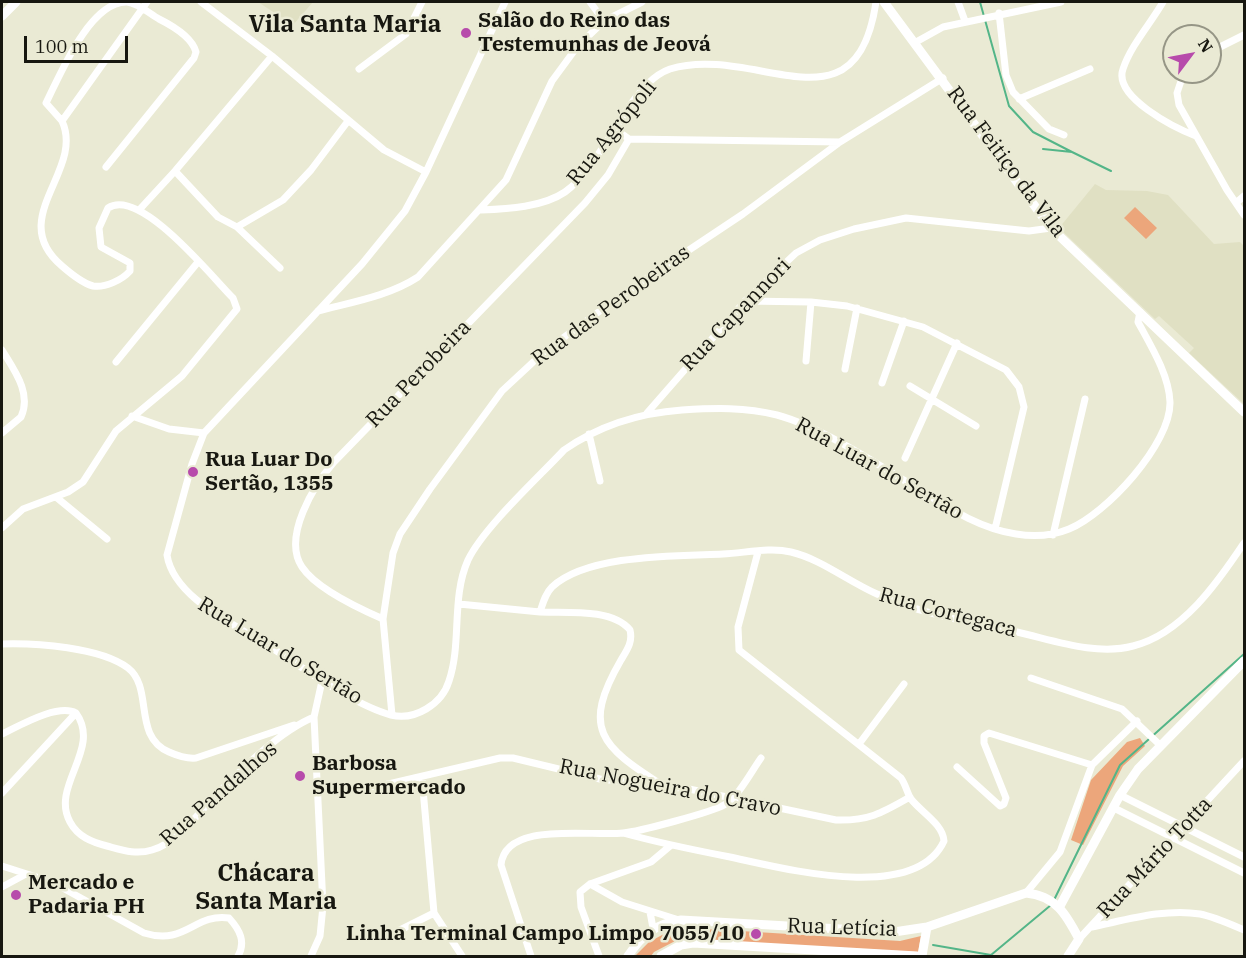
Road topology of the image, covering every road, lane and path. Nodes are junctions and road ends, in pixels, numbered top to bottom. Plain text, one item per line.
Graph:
1 (16, 2) edge
2 (147, 2) edge
3 (201, 2) edge
4 (422, 2) edge
5 (505, 2) edge
6 (590, 2) edge
7 (642, 2) edge
8 (876, 2) edge
9 (884, 2) edge
10 (958, 2) edge
11 (1061, 2) edge
12 (1163, 2) edge
13 (1028, 4) edge
14 (139, 7) junction
15 (999, 13) junction
16 (2, 16) edge
17 (604, 21) junction
18 (965, 21) junction
19 (1245, 35) edge
20 (916, 42) junction
21 (1222, 46) edge
22 (272, 56) junction
23 (359, 69) dead end
24 (1090, 69) dead end
25 (943, 78) junction
26 (1179, 84) edge
27 (1019, 99) junction
28 (62, 121) junction
29 (348, 122) junction
30 (614, 128) junction
31 (1064, 135) dead end
32 (1196, 136) junction
33 (629, 139) junction
34 (840, 142) junction
35 (106, 167) dead end
36 (175, 171) junction
37 (426, 172) junction
38 (1245, 196) edge
39 (1236, 204) junction
40 (140, 209) junction
41 (481, 210) junction
42 (1245, 215) edge
43 (237, 227) junction
44 (1051, 228) junction
45 (198, 262) junction
46 (280, 268) dead end
47 (745, 301) junction
48 (811, 302) junction
49 (857, 308) junction
50 (318, 311) junction
51 (1139, 315) junction
52 (904, 321) junction
53 (957, 343) junction
54 (2, 350) edge
55 (806, 361) dead end
56 (116, 362) dead end
57 (846, 369) dead end
58 (882, 382) dead end
59 (910, 386) dead end
60 (934, 399) junction
61 (1084, 399) dead end
62 (1245, 412) edge
63 (647, 413) junction
64 (132, 416) junction
65 (976, 426) dead end
66 (2, 433) edge
67 (204, 433) junction
68 (589, 434) junction
69 (905, 458) dead end
70 (600, 481) dead end
71 (56, 497) junction
72 (2, 528) edge
73 (995, 529) junction
74 (1053, 535) junction
75 (107, 539) dead end
76 (1245, 543) edge
77 (759, 552) junction
78 (459, 604) junction
79 (540, 612) junction
80 (383, 619) junction
81 (2, 644) edge
82 (1245, 661) edge
83 (1031, 678) dead end
84 (322, 681) junction
85 (904, 684) dead end
86 (76, 713) junction
87 (392, 716) junction
88 (314, 717) junction
89 (1137, 722) junction
90 (300, 724) junction
91 (2, 734) edge
92 (859, 744) junction
93 (1161, 746) junction
94 (761, 758) dead end
95 (1245, 761) edge
96 (1092, 765) junction
97 (957, 767) dead end
98 (422, 778) junction
99 (664, 787) junction
100 (320, 789) junction
101 (2, 793) edge
102 (1120, 795) junction
103 (733, 797) junction
104 (910, 797) junction
105 (1114, 808) junction
106 (1185, 826) junction
107 (623, 833) junction
108 (1174, 836) junction
109 (670, 846) junction
110 (1245, 857) edge
111 (2, 866) edge
112 (1245, 873) edge
113 (26, 874) junction
114 (590, 884) junction
115 (2, 887) edge
116 (1026, 893) junction
117 (1060, 906) junction
118 (650, 912) junction
119 (434, 913) junction
120 (681, 920) junction
121 (927, 927) junction
122 (1091, 927) junction
123 (653, 928) junction
124 (1245, 930) edge
125 (396, 933) dead end
126 (1079, 939) junction
127 (839, 954) edge
128 (238, 957) edge
129 (311, 957) edge
130 (462, 957) edge
131 (531, 957) edge
132 (599, 957) edge
133 (628, 957) edge
134 (661, 957) edge
135 (916, 957) edge
136 (922, 957) edge
137 (1068, 957) edge

1 - 16 street
2 - 14 street
3 - 22 street
4 - 23 street
5 - 37 street, Rua Luar do Sertão
6 - 17 street
7 - 17 street
8 - 30 street, Rua Agrópoli
9 - 20 street, Rua Feitiço da Vila
10 - 18 street
11 - 13 street
12 - 32 street
13 - 15 street
14 - 28 street
14 - 28 street
14 - 35 street
15 - 18 street
15 - 27 street
17 - 41 street
18 - 20 street
19 - 21 street
20 - 25 street, Rua Feitiço da Vila
22 - 29 street
22 - 36 street
24 - 27 street
25 - 34 street, Rua das Perobeiras
25 - 44 street, Rua Feitiço da Vila
26 - 32 street
27 - 31 street
28 - 40 street
29 - 37 street
29 - 43 street
30 - 33 street
30 - 41 street, Rua Agrópoli
32 - 39 street
33 - 34 street
33 - 80 street, Rua Perobeira
34 - 80 street, Rua das Perobeiras
36 - 40 street
36 - 43 street
37 - 50 street, Rua Luar do Sertão
38 - 39 street
39 - 42 street
40 - 45 street
41 - 50 street
43 - 46 street
44 - 47 street, Rua Capannori
44 - 51 street, Rua Feitiço da Vila
45 - 56 street
45 - 64 street
47 - 48 street
47 - 63 street, Rua Capannori
48 - 49 street
48 - 55 street
49 - 52 street
49 - 57 street
50 - 67 street, Rua Luar do Sertão
51 - 62 street
51 - 74 street, Rua Luar do Sertão
52 - 53 street
52 - 58 street
53 - 60 street
53 - 73 street
54 - 66 street
59 - 60 street
60 - 65 street
60 - 69 street
61 - 74 street
63 - 68 street, Rua Luar do Sertão
63 - 73 street, Rua Luar do Sertão
64 - 67 street
64 - 71 street
67 - 84 street, Rua Luar do Sertão
68 - 70 street
68 - 78 street, Rua Luar do Sertão
71 - 72 street
71 - 75 street
73 - 74 street, Rua Luar do Sertão
76 - 77 street, Rua Cortegaca
77 - 79 street, Rua Cortegaca
77 - 92 street
78 - 79 street
78 - 87 street, Rua Luar do Sertão
79 - 99 street
80 - 87 street, Rua das Perobeiras
81 - 90 street
82 - 93 street
83 - 89 street
84 - 87 street, Rua Luar do Sertão
84 - 88 street
85 - 92 street
86 - 90 street, Rua Pandalhos
86 - 91 street
86 - 101 street
88 - 90 street, Rua Pandalhos
88 - 100 street
89 - 93 street
89 - 96 street
92 - 104 street
93 - 102 street
94 - 103 street
95 - 106 street, Rua Mário Totta
96 - 97 street
96 - 116 street
98 - 99 street, Rua Nogueira do Cravo
98 - 100 street, Rua Nogueira do Cravo
98 - 119 street
99 - 103 street, Rua Nogueira do Cravo
100 - 129 street
102 - 105 street
102 - 106 street
103 - 104 street, Rua Nogueira do Cravo
103 - 107 street
104 - 109 street
105 - 108 street
105 - 117 street
106 - 108 street, Rua Mário Totta
106 - 110 street
107 - 109 street
107 - 131 street
108 - 112 street
108 - 122 street, Rua Mário Totta
109 - 114 street
111 - 113 street
113 - 115 street
113 - 128 street
114 - 118 street, Rua Letícia
114 - 132 street
116 - 117 street
116 - 121 street, Rua Letícia
117 - 126 street
118 - 120 street, Rua Letícia
118 - 123 street
119 - 125 street
119 - 130 street
120 - 121 street, Rua Letícia
120 - 123 street
121 - 136 street
122 - 124 street
122 - 126 street, Rua Mário Totta
123 - 133 street
126 - 137 street, Rua Mário Totta
127 - 134 street
127 - 135 street

